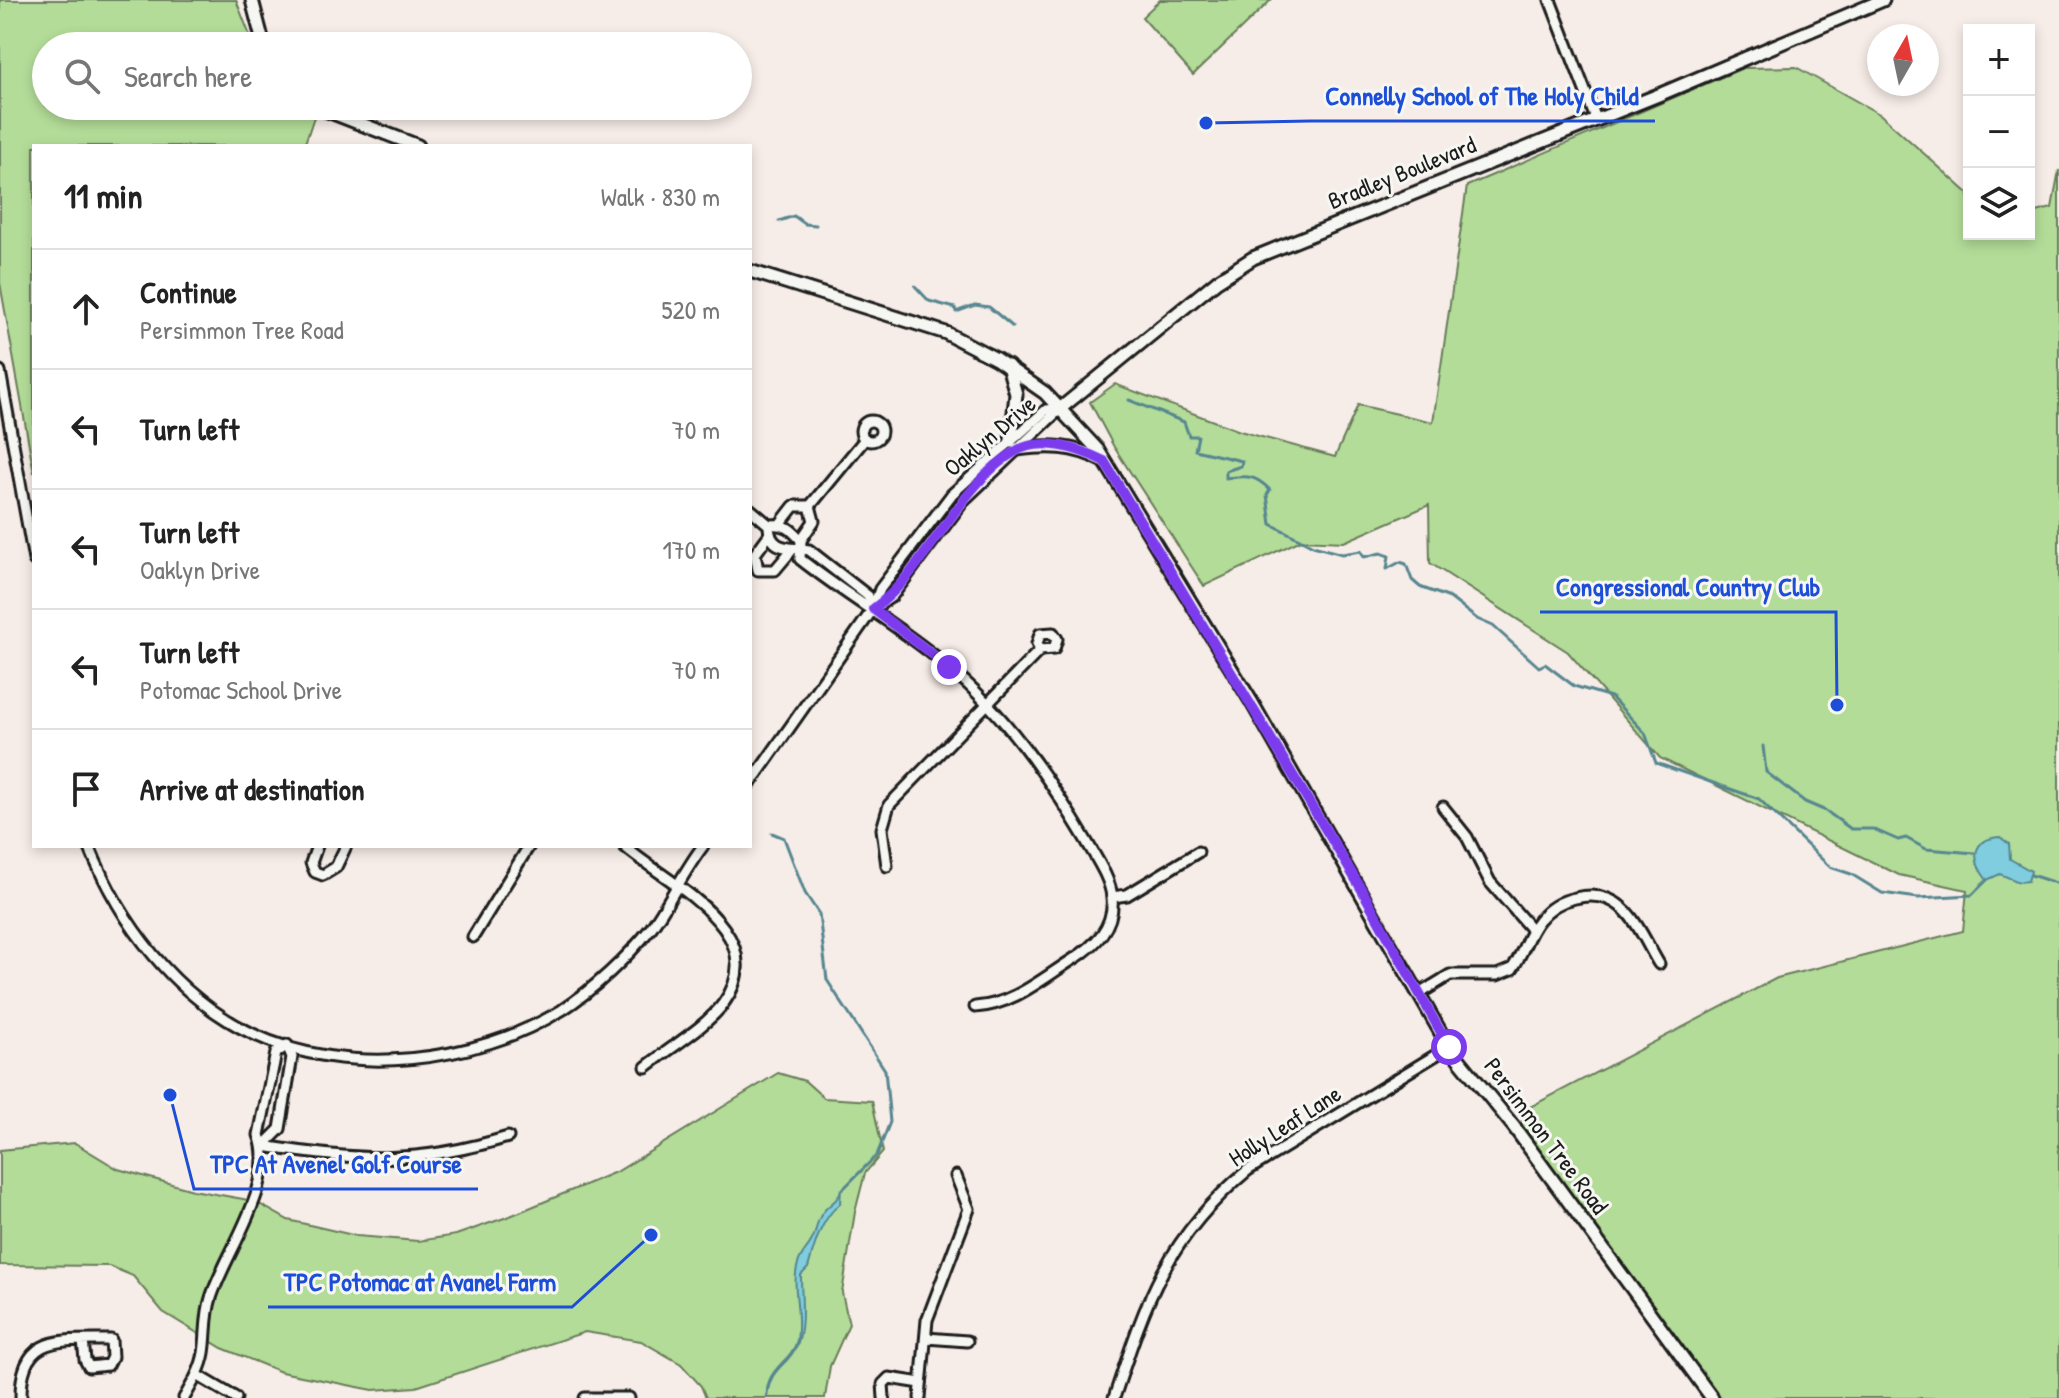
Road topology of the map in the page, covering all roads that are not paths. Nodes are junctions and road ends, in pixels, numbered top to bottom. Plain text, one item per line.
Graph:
1 (252, 0) edge
2 (1550, 0) edge
3 (1883, 0) edge
4 (260, 32) edge
5 (1596, 119) junction
6 (351, 120) edge
7 (413, 144) edge
8 (752, 272) edge
9 (1008, 365) junction
10 (0, 371) edge
11 (1061, 408) junction
12 (865, 439) dead end
13 (1014, 444) junction
14 (1104, 461) junction
15 (810, 506) junction
16 (752, 511) edge
17 (773, 528) junction
18 (797, 546) junction
19 (32, 549) edge
20 (873, 609) junction
21 (1040, 650) dead end
22 (987, 704) junction
23 (752, 781) edge
24 (1443, 807) dead end
25 (90, 848) edge
26 (316, 848) edge
27 (345, 848) edge
28 (528, 848) edge
29 (627, 848) edge
30 (702, 848) edge
31 (1198, 852) dead end
32 (887, 866) dead end
33 (677, 885) junction
34 (1112, 897) junction
35 (1532, 930) junction
36 (473, 937) dead end
37 (1659, 964) dead end
38 (1419, 994) junction
39 (975, 1007) dead end
40 (287, 1045) junction
41 (1449, 1047) junction
42 (646, 1067) dead end
43 (508, 1137) dead end
44 (263, 1146) junction
45 (956, 1176) dead end
46 (926, 1338) junction
47 (83, 1341) dead end
48 (967, 1341) dead end
49 (197, 1375) junction
50 (921, 1383) junction
51 (21, 1398) edge
52 (184, 1398) edge
53 (236, 1398) edge
54 (585, 1398) edge
55 (629, 1398) edge
56 (884, 1398) edge
57 (920, 1398) edge
58 (1114, 1398) edge
59 (1712, 1398) edge

1 - 4 main road
2 - 5 street
3 - 5 main road, Bradley Boulevard
5 - 11 main road, Bradley Boulevard
6 - 7 main road
8 - 9 main road, Persimmon Tree Road
9 - 11 main road, Persimmon Tree Road
9 - 13 main road
10 - 19 street
11 - 13 street, Oaklyn Drive
11 - 14 main road, Persimmon Tree Road
12 - 15 street
13 - 14 main road
13 - 20 street, Oaklyn Drive
14 - 38 main road, Persimmon Tree Road
15 - 17 street
15 - 18 street
16 - 17 street
17 - 18 street
17 - 18 street
17 - 18 street
18 - 20 street
20 - 22 street
20 - 23 street, Oaklyn Drive
21 - 22 street
22 - 32 street
22 - 34 street
24 - 35 street
25 - 40 street
26 - 27 street
28 - 36 street
29 - 33 street
30 - 33 street
31 - 34 street
33 - 40 street
33 - 42 street
34 - 39 street
35 - 37 street
35 - 38 street
38 - 41 main road, Persimmon Tree Road
40 - 44 street
40 - 44 street
41 - 58 street, Holly Leaf Lane
41 - 59 main road, Persimmon Tree Road
43 - 44 street
44 - 49 street
45 - 46 street
46 - 48 street
46 - 50 street
47 - 51 street
49 - 52 street
49 - 53 street
50 - 56 street
50 - 57 street
54 - 55 street

